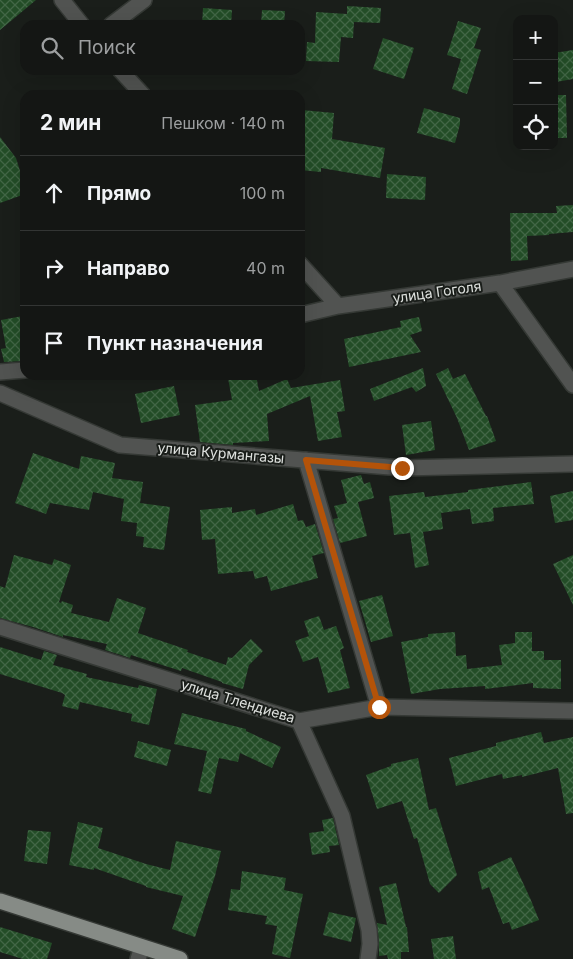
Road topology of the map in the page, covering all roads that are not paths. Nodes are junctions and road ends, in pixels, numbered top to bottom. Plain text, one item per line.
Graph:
1 (62, 0) edge
2 (144, 0) edge
3 (78, 20) edge
4 (118, 20) edge
5 (125, 75) edge
6 (138, 90) edge
7 (573, 269) edge
8 (305, 270) edge
9 (500, 283) junction
10 (338, 306) junction
11 (305, 314) edge
12 (20, 370) edge
13 (0, 372) edge
14 (573, 385) edge
15 (0, 393) edge
16 (306, 460) junction
17 (573, 464) edge
18 (0, 627) edge
19 (379, 707) junction
20 (573, 710) edge
21 (299, 721) junction
22 (0, 901) edge
23 (140, 953) edge
24 (180, 959) edge
25 (368, 959) edge

1 - 3 street
2 - 4 street
5 - 6 street
7 - 9 street, улица Гоголя
8 - 10 street
9 - 10 street, улица Гоголя
9 - 14 street
10 - 11 street, улица Гоголя
12 - 13 street
15 - 16 street, улица Курмангазы
16 - 17 street, улица Курмангазы
16 - 19 street
18 - 21 street, улица Тлендиева
19 - 20 street, улица Тлендиева
19 - 21 street, улица Тлендиева
21 - 25 street
22 - 23 main road
23 - 24 main road

